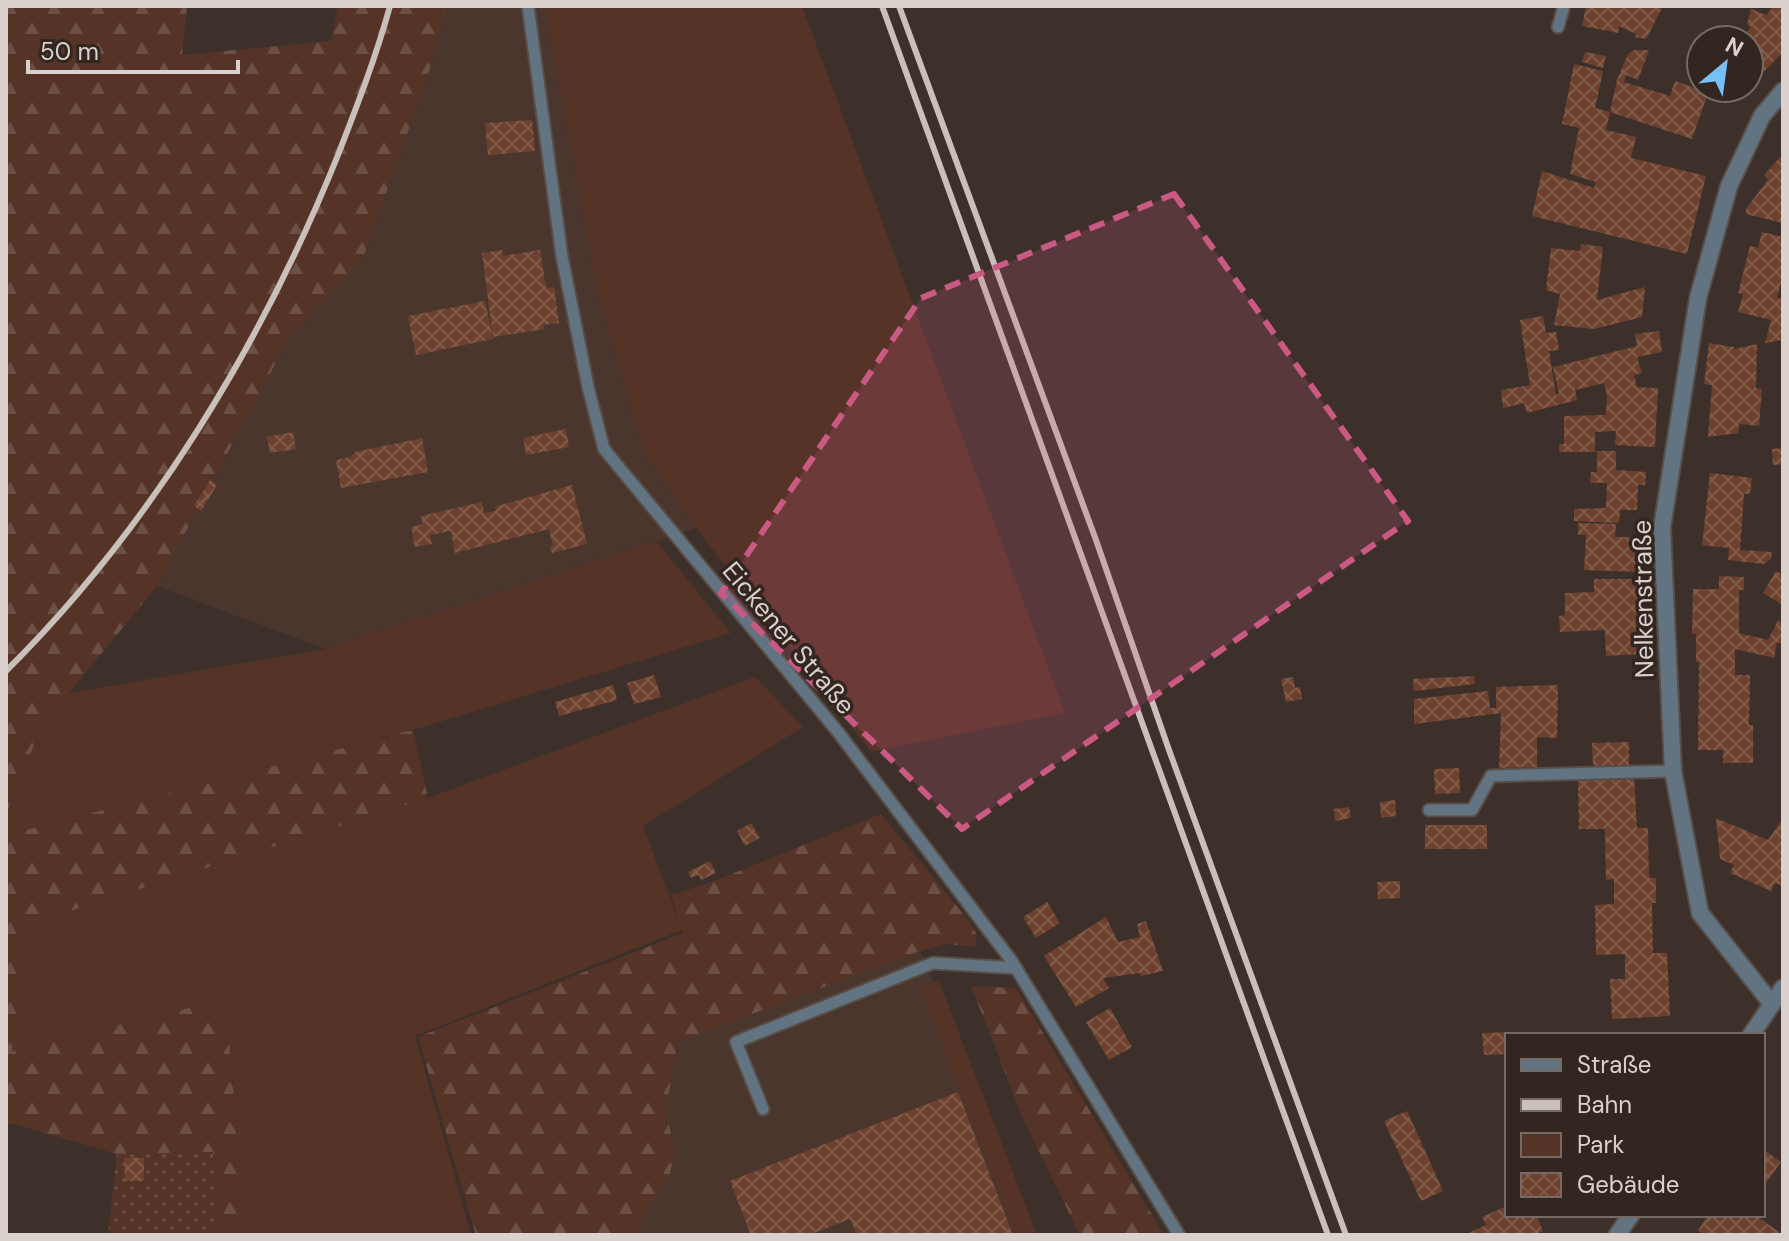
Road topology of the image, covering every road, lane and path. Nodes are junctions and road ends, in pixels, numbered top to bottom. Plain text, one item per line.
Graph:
1 (528, 6) edge
2 (1564, 6) edge
3 (1558, 27) dead end
4 (1783, 91) edge
5 (1673, 771) junction
6 (1429, 810) dead end
7 (1016, 968) junction
8 (1783, 988) edge
9 (1772, 1004) junction
10 (1752, 1033) edge
11 (763, 1109) dead end
12 (1179, 1235) edge

1 - 7 lane, Eickener Straße
2 - 3 lane
4 - 5 street, Nelkenstraße
5 - 6 lane
5 - 9 street, Nelkenstraße
7 - 11 lane
7 - 12 lane, Eickener Straße
8 - 9 street
9 - 10 street

